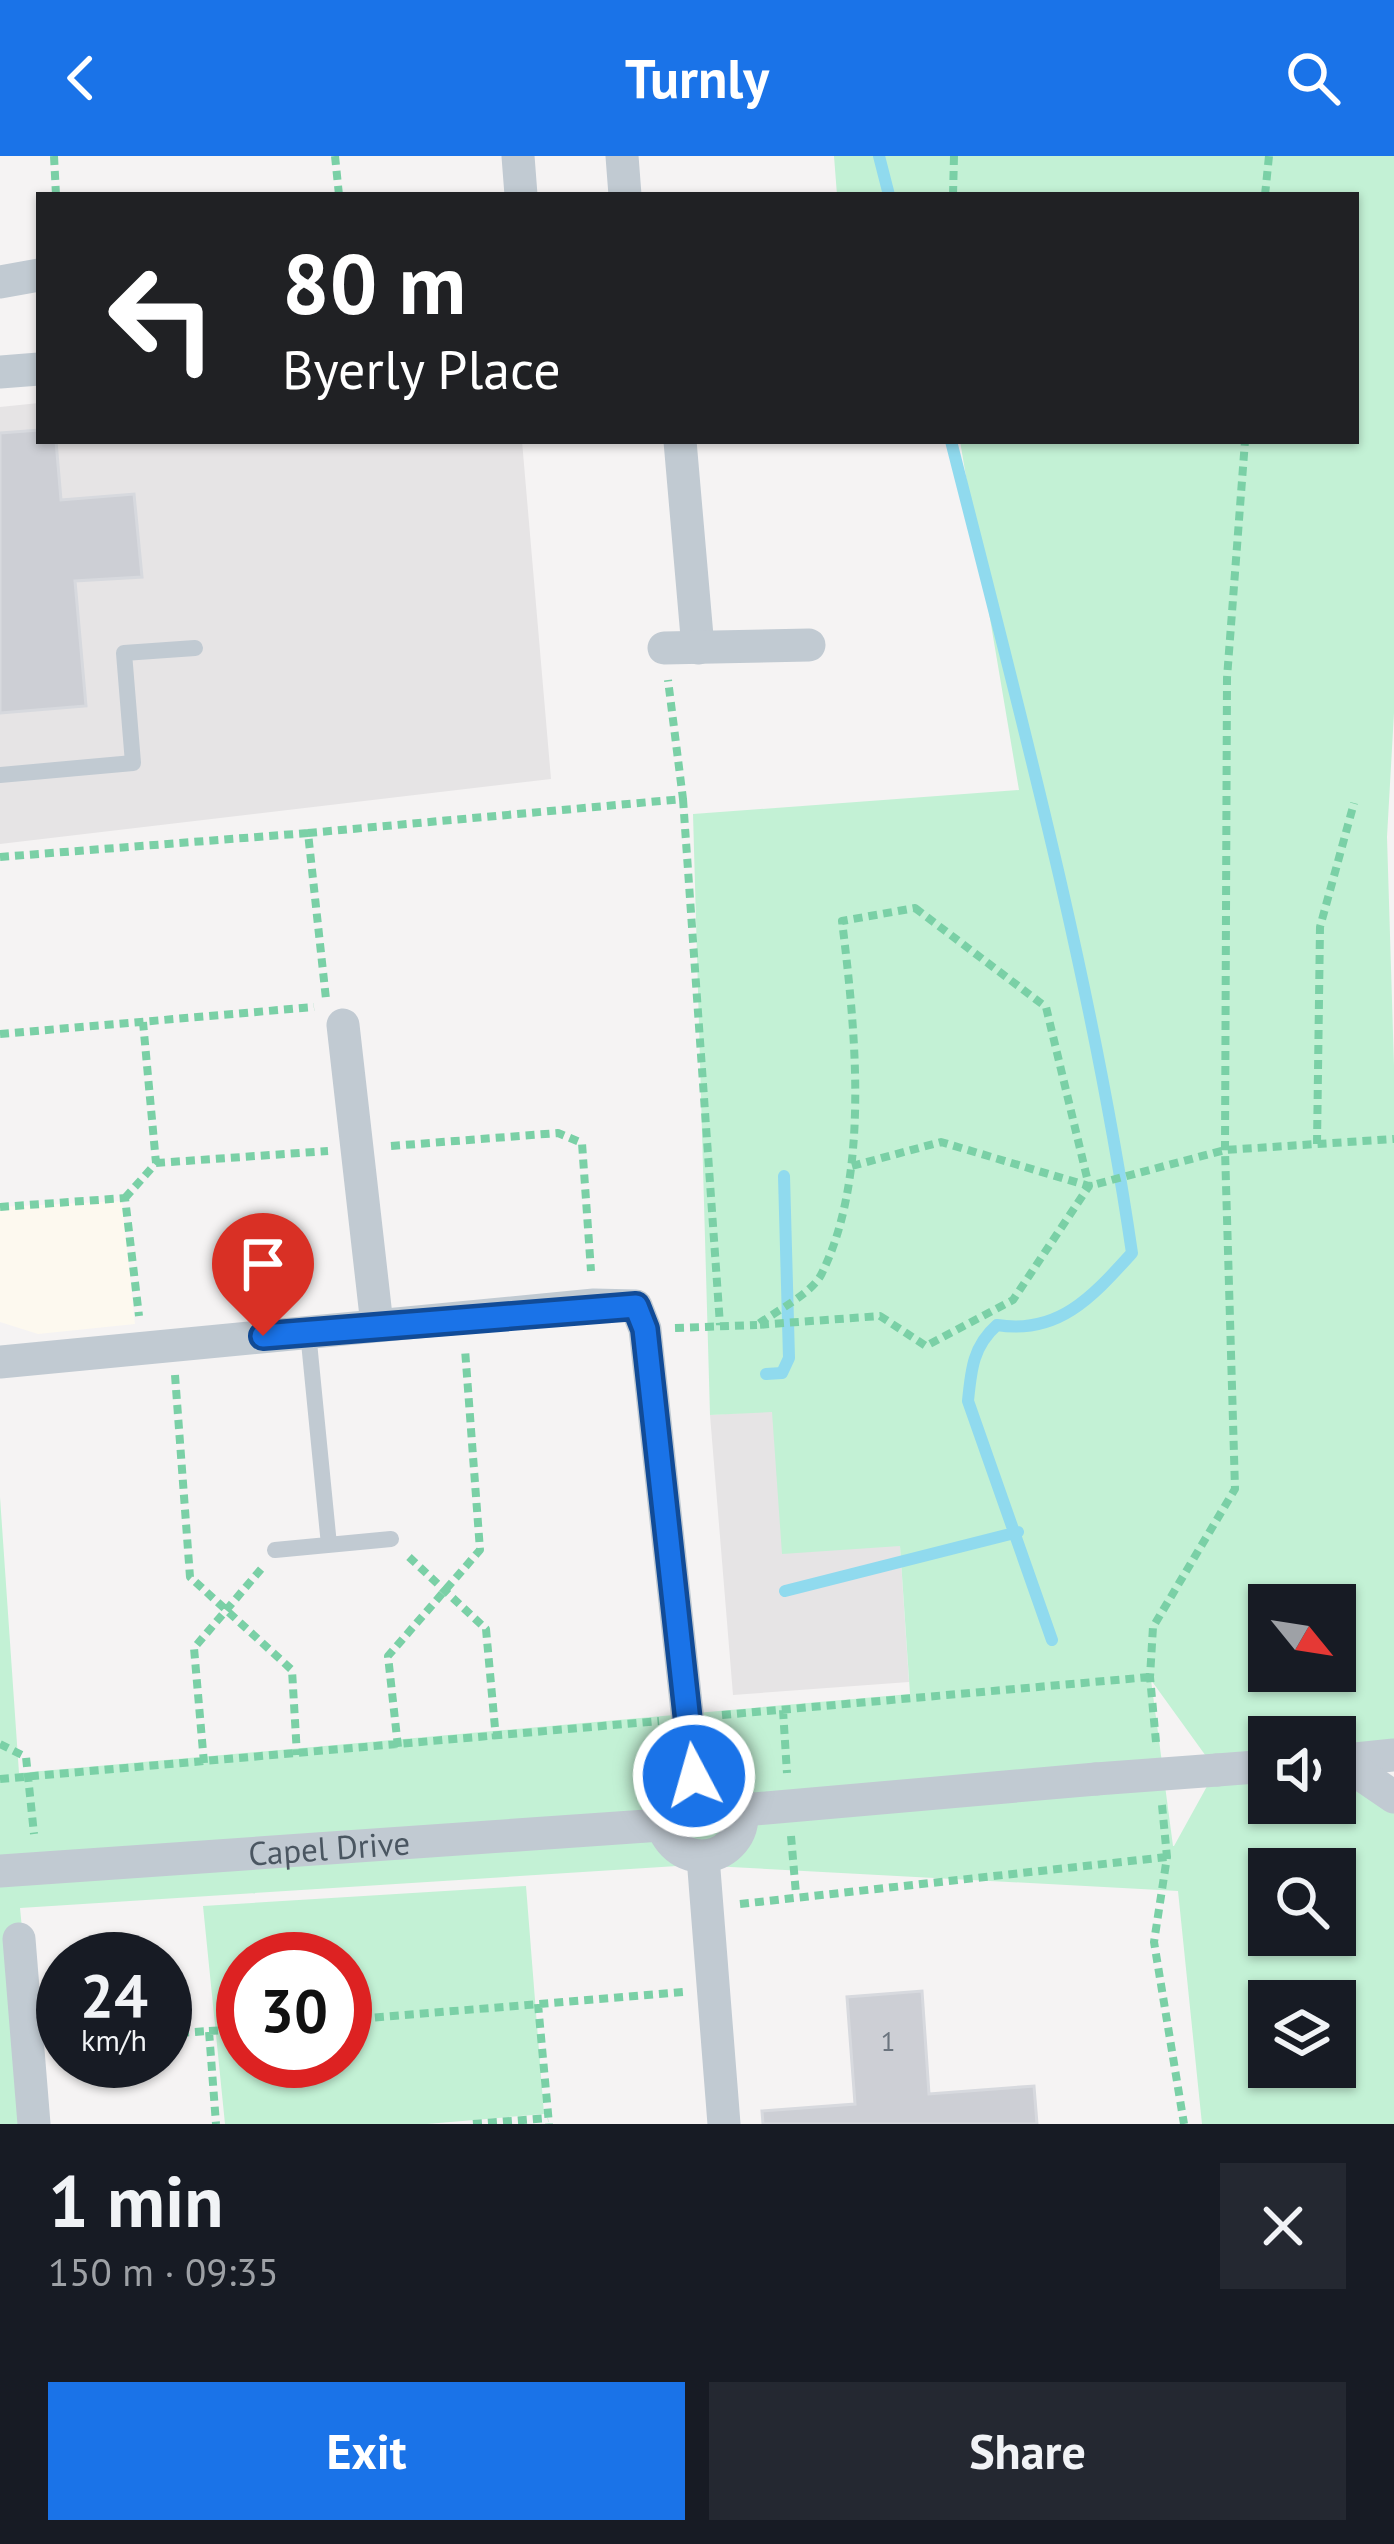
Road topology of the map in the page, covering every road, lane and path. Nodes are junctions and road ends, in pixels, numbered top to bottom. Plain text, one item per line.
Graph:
1 (54, 156) edge
2 (334, 156) edge
3 (518, 156) edge
4 (622, 156) edge
5 (954, 156) edge
6 (1269, 156) edge
7 (56, 192) edge
8 (339, 192) edge
9 (521, 192) edge
10 (625, 192) edge
11 (953, 192) edge
12 (1265, 192) edge
13 (36, 275) edge
14 (0, 282) edge
15 (36, 369) edge
16 (0, 372) edge
17 (680, 444) edge
18 (1245, 444) edge
19 (809, 645) dead end
20 (195, 648) dead end
21 (664, 648) joint
22 (698, 648) junction
23 (0, 775) edge
24 (683, 800) junction
25 (1354, 803) dead end
26 (308, 832) junction
27 (0, 856) edge
28 (335, 1016) junction
29 (143, 1022) junction
30 (0, 1034) edge
31 (1394, 1139) edge
32 (1317, 1144) junction
33 (356, 1149) junction
34 (1226, 1150) junction
35 (156, 1162) junction
36 (852, 1166) junction
37 (1088, 1186) junction
38 (125, 1198) junction
39 (0, 1207) edge
40 (594, 1306) junction
41 (463, 1317) junction
42 (376, 1325) junction
43 (720, 1325) junction
44 (758, 1325) junction
45 (645, 1329) junction
46 (308, 1332) junction
47 (158, 1345) junction
48 (0, 1362) edge
49 (391, 1539) joint
50 (329, 1545) junction
51 (275, 1550) joint
52 (445, 1591) junction
53 (228, 1612) junction
54 (1150, 1677) junction
55 (783, 1710) junction
56 (689, 1718) junction
57 (496, 1739) junction
58 (1157, 1744) dead end
59 (398, 1747) junction
60 (297, 1755) junction
61 (1394, 1755) edge
62 (1356, 1759) edge
63 (204, 1763) junction
64 (1248, 1768) edge
65 (1356, 1773) edge
66 (694, 1776) junction
67 (0, 1779) edge
68 (1161, 1789) dead end
69 (1394, 1797) edge
70 (789, 1803) junction
71 (742, 1810) junction
72 (661, 1825) junction
73 (703, 1857) junction
74 (1167, 1857) junction
75 (0, 1871) edge
76 (796, 1894) junction
77 (707, 1909) junction
78 (19, 1939) dead end
79 (712, 1989) junction
80 (538, 2004) junction
81 (372, 2018) edge
82 (208, 2031) junction
83 (216, 2031) edge
84 (192, 2032) edge
85 (549, 2121) edge
86 (34, 2124) edge
87 (216, 2124) edge
88 (473, 2124) edge
89 (724, 2124) edge
90 (1184, 2124) edge

1 - 7 path
2 - 8 path
3 - 9 street
4 - 10 street
5 - 11 path
6 - 12 path
13 - 14 street
15 - 16 street
17 - 22 street
18 - 34 path
19 - 22 street
20 - 23 lane
21 - 22 street
21 - 24 path
24 - 26 path
24 - 43 path
25 - 32 path
26 - 27 path
26 - 28 path
28 - 29 path
28 - 33 street
29 - 30 path
29 - 35 path
31 - 32 path
32 - 34 path
33 - 35 path
33 - 40 path
33 - 42 street
34 - 37 path
34 - 54 path
35 - 38 path
36 - 37 path
36 - 37 path
36 - 44 path
37 - 44 path
38 - 39 path
38 - 47 path
40 - 41 street
40 - 45 street
41 - 42 street
41 - 52 path
42 - 46 street
43 - 44 path
43 - 45 path
45 - 56 street
46 - 47 street
46 - 50 lane
47 - 48 street
47 - 53 path
49 - 50 lane
49 - 52 path
50 - 51 lane
51 - 53 path
52 - 57 path
52 - 59 path
53 - 60 path
53 - 63 path
54 - 55 path
54 - 58 path
55 - 56 path
55 - 70 path
56 - 57 path
56 - 66 street
57 - 59 path
59 - 60 path
60 - 63 path
61 - 62 street
63 - 67 path
64 - 70 street, bridge
65 - 69 street
66 - 71 street
66 - 72 street
68 - 74 path
70 - 71 street
70 - 76 path
71 - 73 street
72 - 73 street
72 - 75 street, Capel Drive
73 - 77 street
74 - 76 path
74 - 90 path
76 - 77 path
77 - 79 street
78 - 86 street
79 - 80 path
79 - 89 street
80 - 81 path
80 - 85 path
82 - 83 path
82 - 84 path
82 - 87 path
85 - 88 path

